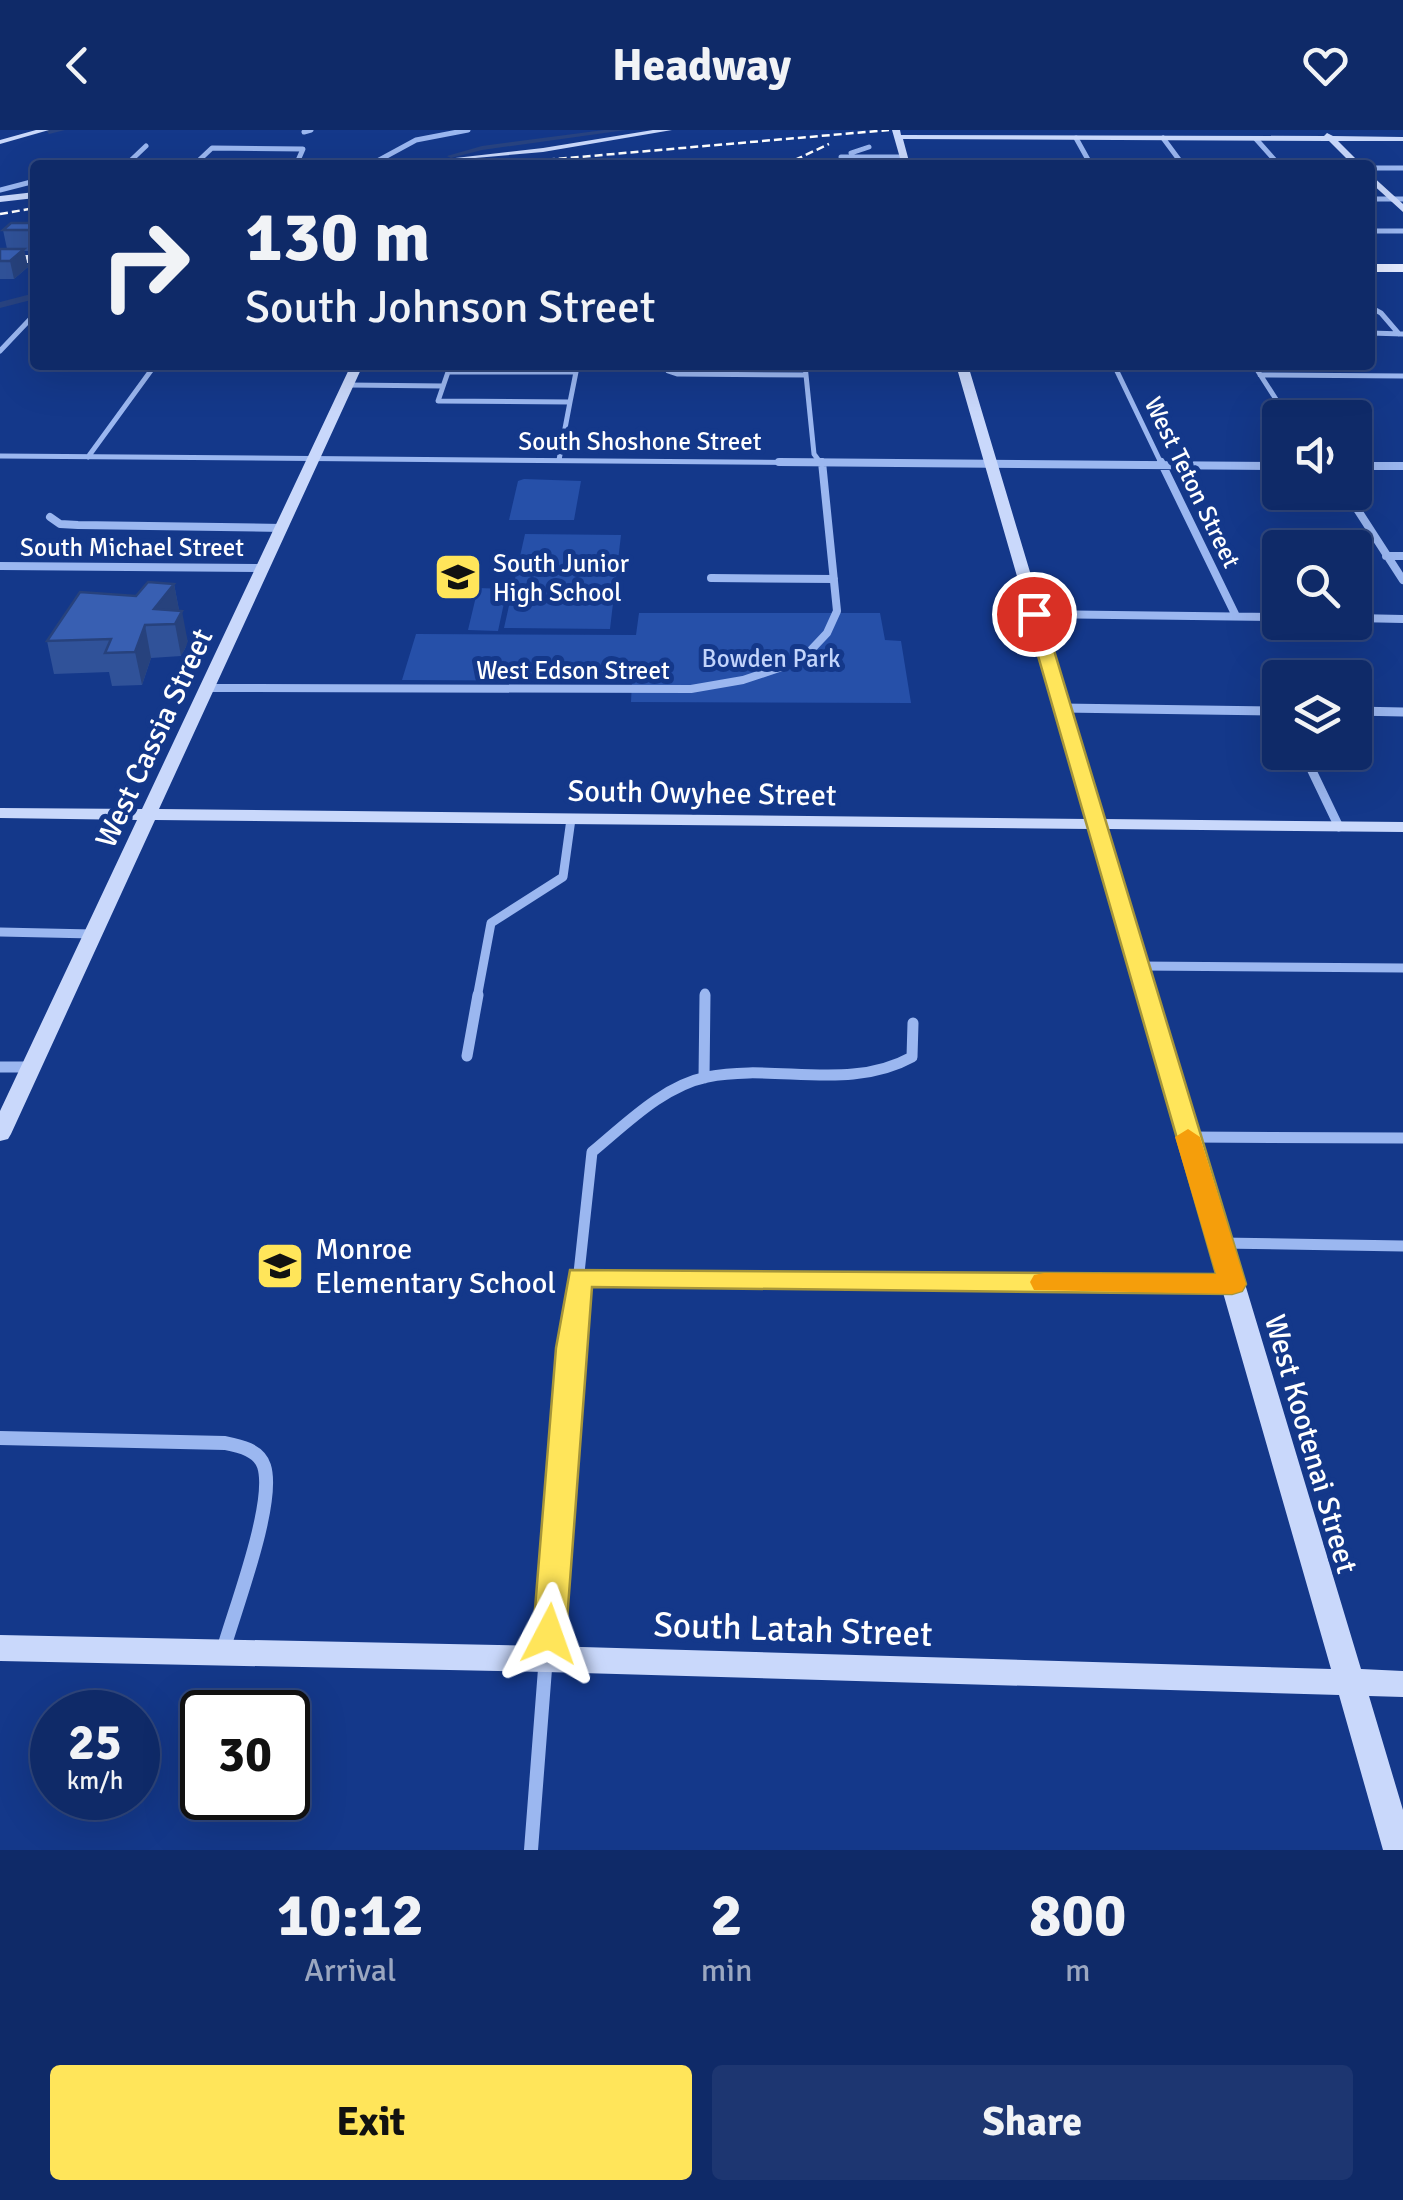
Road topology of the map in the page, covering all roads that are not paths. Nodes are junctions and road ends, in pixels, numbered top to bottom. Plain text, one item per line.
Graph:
1 (45, 130) edge
2 (311, 130) edge
3 (468, 130) edge
4 (668, 130) edge
5 (1322, 130) edge
6 (304, 132) edge
7 (411, 134) dead end
8 (649, 134) junction
9 (897, 134) edge
10 (1118, 134) edge
11 (1076, 138) junction
12 (1163, 138) junction
13 (1256, 139) junction
14 (1331, 139) junction
15 (1403, 139) edge
16 (416, 140) junction
17 (0, 142) edge
18 (146, 146) dead end
19 (872, 157) junction
20 (131, 160) edge
21 (199, 160) edge
22 (298, 160) edge
23 (379, 160) edge
24 (447, 160) edge
25 (473, 160) edge
26 (897, 160) edge
27 (905, 160) edge
28 (1088, 160) edge
29 (1179, 160) edge
30 (1275, 160) edge
31 (1353, 160) edge
32 (1375, 168) edge
33 (1403, 168) edge
34 (1375, 180) edge
35 (30, 183) edge
36 (2, 196) edge
37 (30, 196) edge
38 (1398, 199) edge
39 (1403, 209) edge
40 (1375, 231) edge
41 (1403, 231) edge
42 (0, 259) edge
43 (30, 260) edge
44 (1375, 268) edge
45 (1403, 270) edge
46 (1375, 310) edge
47 (30, 319) edge
48 (1375, 334) edge
49 (1401, 334) edge
50 (0, 350) edge
51 (151, 370) edge
52 (355, 370) edge
53 (670, 370) edge
54 (805, 370) edge
55 (964, 370) edge
56 (1116, 370) edge
57 (1257, 370) edge
58 (1260, 375) junction
59 (1403, 376) edge
60 (348, 386) junction
61 (443, 386) junction
62 (1276, 400) edge
63 (571, 402) junction
64 (0, 456) edge
65 (88, 457) junction
66 (313, 459) junction
67 (560, 460) junction
68 (822, 462) junction
69 (992, 464) junction
70 (1162, 465) junction
71 (1262, 466) edge
72 (1372, 466) edge
73 (1403, 466) edge
74 (1357, 510) edge
75 (50, 518) dead end
76 (283, 528) junction
77 (1386, 556) junction
78 (1403, 556) edge
79 (0, 566) edge
80 (264, 568) junction
81 (711, 578) dead end
82 (834, 579) junction
83 (1403, 580) edge
84 (1034, 614) junction
85 (1236, 616) junction
86 (1262, 617) edge
87 (1372, 618) edge
88 (1403, 619) edge
89 (208, 688) junction
90 (1062, 708) junction
91 (1262, 711) edge
92 (1372, 711) edge
93 (1403, 712) edge
94 (1311, 770) edge
95 (0, 813) edge
96 (149, 814) junction
97 (570, 819) junction
98 (1095, 824) junction
99 (1339, 827) junction
100 (1403, 827) edge
101 (0, 932) edge
102 (94, 934) junction
103 (1138, 966) junction
104 (1403, 968) edge
105 (705, 993) dead end
106 (913, 1023) dead end
107 (467, 1056) dead end
108 (0, 1067) edge
109 (32, 1068) junction
110 (704, 1078) junction
111 (0, 1134) edge
112 (1188, 1137) junction
113 (1403, 1138) edge
114 (1219, 1243) junction
115 (1403, 1246) edge
116 (580, 1277) junction
117 (1232, 1284) junction
118 (0, 1438) edge
119 (0, 1648) edge
120 (222, 1653) junction
121 (547, 1659) junction
122 (1350, 1683) junction
123 (1403, 1684) edge
124 (531, 1850) edge
125 (1399, 1850) edge

1 - 17 street
2 - 6 street
3 - 16 street
4 - 8 street
5 - 14 street
7 - 16 street
8 - 24 street
8 - 25 street
9 - 11 street
9 - 27 street
10 - 11 street
10 - 12 street
11 - 28 street
12 - 13 street
12 - 29 street
13 - 14 street
13 - 30 street
14 - 15 street
14 - 31 street
16 - 23 street
18 - 20 street
19 - 19 street
19 - 26 street
21 - 22 street
32 - 33 street
34 - 38 street
35 - 36 street
36 - 37 street
38 - 39 street
40 - 41 street
42 - 43 main road
44 - 45 main road
46 - 49 street
47 - 50 street
48 - 49 street
51 - 65 street
52 - 60 street, West Cassia Street
53 - 54 street
54 - 68 street, West Edson Street
55 - 69 street, West Kootenai Street
56 - 70 street, West Teton Street
57 - 58 street
58 - 59 street
58 - 62 street
60 - 61 street
60 - 66 street, West Cassia Street
61 - 63 street
61 - 63 street
63 - 67 street
64 - 65 street, South Shoshone Street
65 - 66 street, South Shoshone Street
66 - 67 street, South Shoshone Street
66 - 76 street, West Cassia Street
67 - 68 street, South Shoshone Street
68 - 69 street, South Shoshone Street
68 - 82 street, West Edson Street
69 - 70 street, South Shoshone Street
69 - 84 street, West Kootenai Street
70 - 71 street, South Shoshone Street
70 - 85 street, West Teton Street
72 - 73 street
74 - 77 street
75 - 76 street
76 - 80 street, West Cassia Street
77 - 78 street
77 - 83 street
79 - 80 street, South Michael Street
80 - 89 street, West Cassia Street
81 - 82 street
82 - 89 street, West Edson Street
84 - 85 street
84 - 90 street, West Kootenai Street
85 - 86 street
87 - 88 street
89 - 96 street, West Cassia Street
90 - 91 street
90 - 98 street, West Kootenai Street
92 - 93 street
94 - 99 street
95 - 96 street, South Owyhee Street
96 - 97 street, South Owyhee Street
96 - 102 street, West Cassia Street
97 - 98 street, South Owyhee Street
97 - 107 street
98 - 99 street, South Owyhee Street
98 - 103 street, West Kootenai Street
99 - 100 street, South Owyhee Street
101 - 102 street
102 - 109 street, West Cassia Street
103 - 104 street
103 - 112 street, West Kootenai Street
105 - 110 street
106 - 110 street
108 - 109 street
109 - 111 street, West Cassia Street
110 - 116 street
112 - 113 street
112 - 114 street, West Kootenai Street
114 - 115 street
114 - 117 street, West Kootenai Street
116 - 117 street
116 - 121 street
117 - 122 street, West Kootenai Street
118 - 120 street
119 - 120 street, South Latah Street
120 - 121 street, South Latah Street
121 - 122 street, South Latah Street
121 - 124 street
122 - 123 street, South Latah Street
122 - 125 street, West Kootenai Street

